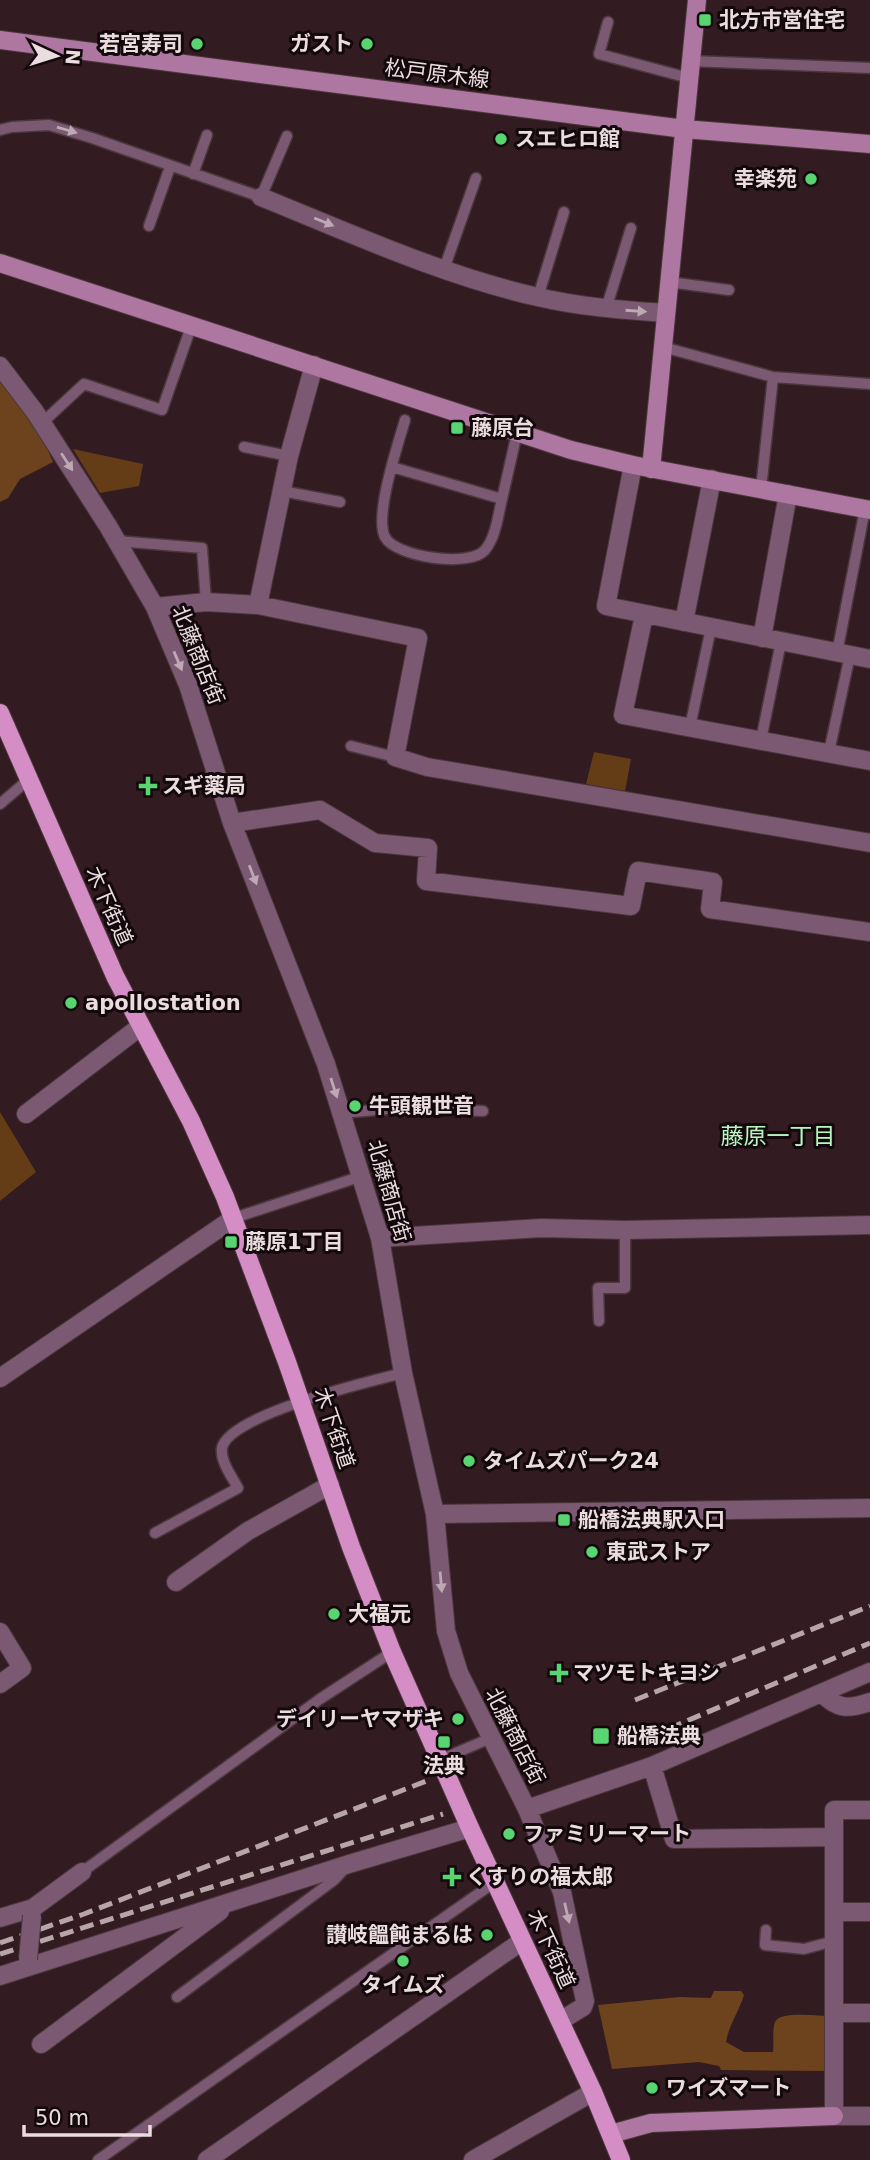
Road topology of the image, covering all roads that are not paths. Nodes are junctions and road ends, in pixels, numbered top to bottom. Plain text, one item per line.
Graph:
1 (697, 0) edge
2 (608, 22) dead end
3 (0, 40) edge
4 (870, 68) edge
5 (690, 70) junction
6 (684, 129) junction
7 (0, 130) edge
8 (207, 135) dead end
9 (287, 136) dead end
10 (870, 144) edge
11 (170, 167) junction
12 (193, 174) junction
13 (476, 178) dead end
14 (261, 197) junction
15 (564, 212) dead end
16 (149, 226) dead end
17 (631, 228) dead end
18 (0, 263) edge
19 (444, 269) junction
20 (669, 282) junction
21 (729, 290) dead end
22 (538, 297) junction
23 (607, 309) junction
24 (666, 313) junction
25 (191, 327) junction
26 (663, 347) junction
27 (314, 365) junction
28 (0, 366) edge
29 (773, 377) junction
30 (870, 384) edge
31 (405, 420) dead end
32 (42, 423) junction
33 (517, 433) junction
34 (244, 447) dead end
35 (289, 456) junction
36 (392, 467) junction
37 (642, 467) junction
38 (712, 479) junction
39 (761, 489) junction
40 (282, 491) junction
41 (788, 494) junction
42 (502, 499) junction
43 (340, 502) dead end
44 (868, 510) edge
45 (117, 541) junction
46 (206, 602) junction
47 (258, 605) junction
48 (155, 607) junction
49 (644, 615) junction
50 (684, 622) junction
51 (711, 628) junction
52 (762, 638) junction
53 (781, 642) junction
54 (844, 654) junction
55 (870, 659) edge
56 (0, 713) edge
57 (690, 727) junction
58 (761, 740) junction
59 (351, 746) dead end
60 (829, 752) junction
61 (395, 757) junction
62 (870, 761) edge
63 (29, 780) junction
64 (0, 804) edge
65 (232, 823) junction
66 (870, 843) edge
67 (870, 932) edge
68 (141, 1026) junction
69 (483, 1111) dead end
70 (342, 1113) junction
71 (26, 1114) dead end
72 (362, 1176) junction
73 (234, 1218) junction
74 (870, 1225) edge
75 (625, 1230) junction
76 (380, 1238) junction
77 (600, 1321) dead end
78 (403, 1373) junction
79 (0, 1378) edge
80 (301, 1401) junction
81 (330, 1485) junction
82 (870, 1508) edge
83 (435, 1514) junction
84 (155, 1533) dead end
85 (176, 1582) dead end
86 (0, 1632) edge
87 (393, 1652) junction
88 (870, 1672) edge
89 (0, 1684) edge
90 (822, 1693) junction
91 (870, 1702) edge
92 (491, 1738) junction
93 (439, 1760) junction
94 (652, 1766) junction
95 (527, 1809) junction
96 (870, 1810) edge
97 (470, 1828) junction
98 (834, 1837) junction
99 (349, 1864) junction
100 (82, 1872) joint
101 (495, 1882) junction
102 (231, 1903) junction
103 (33, 1912) junction
104 (834, 1912) junction
105 (870, 1912) edge
106 (0, 1918) edge
107 (766, 1930) dead end
108 (522, 1941) junction
109 (834, 1941) junction
110 (27, 1964) junction
111 (0, 1976) edge
112 (177, 1997) dead end
113 (870, 2012) edge
114 (834, 2013) junction
115 (560, 2021) junction
116 (41, 2044) dead end
117 (593, 2092) junction
118 (834, 2116) junction
119 (870, 2116) edge
120 (611, 2134) junction
121 (98, 2160) edge
122 (207, 2160) edge
123 (473, 2160) edge
124 (621, 2160) edge

1 - 5 street
2 - 5 lane
3 - 6 street, 松戸原木線
4 - 5 lane
5 - 6 street
6 - 10 street, 松戸原木線
6 - 20 street
7 -> 11 lane
8 - 12 lane
9 - 14 lane
11 - 12 lane
11 - 16 lane
12 - 14 lane
13 - 19 lane
14 -> 19 street
15 - 22 lane
17 - 23 lane
18 - 25 street
19 - 22 street
20 - 21 lane
20 - 24 street
22 - 23 street
23 -> 24 street
24 - 26 street
25 - 27 street
25 - 32 lane
26 - 29 lane
26 - 37 street
27 - 33 street
27 - 35 street
28 - 32 street, 北藤商店街
29 - 30 lane
29 - 39 lane
31 - 36 lane
32 -> 45 street, 北藤商店街
33 - 37 street
33 - 42 lane
34 - 35 lane
35 - 40 street
36 - 42 lane
36 - 42 lane
37 - 38 street
37 - 49 street
38 - 39 street
38 - 50 street
39 - 41 street
40 - 43 lane
40 - 47 street
41 - 44 street
41 - 52 street
44 - 54 lane
45 - 46 lane
45 - 48 street, 北藤商店街
46 - 47 street
46 - 48 street
47 - 61 street
48 -> 65 street, 北藤商店街
49 - 50 street
49 - 57 street
50 - 51 street
51 - 52 street
51 - 57 lane
52 - 53 street
53 - 54 street
53 - 58 lane
54 - 55 street
54 - 60 lane
56 - 63 main road, 木下街道
57 - 58 street
58 - 60 street
59 - 61 lane
60 - 62 street
61 - 66 street
63 - 64 lane
63 - 68 main road, 木下街道
65 - 67 street
65 -> 70 street, 北藤商店街
68 - 71 street
68 - 73 main road, 木下街道
69 - 70 lane
70 - 72 street, 北藤商店街
72 - 73 lane
72 - 76 street, 北藤商店街
73 - 79 street
73 - 80 main road, 木下街道
74 - 75 street
75 - 76 street
75 - 77 lane
76 - 78 street, 北藤商店街
78 - 80 lane
78 - 83 street, 北藤商店街
80 - 81 main road, 木下街道
80 - 84 lane
81 - 85 street
81 - 87 main road, 木下街道
82 - 83 street
83 -> 92 street, 北藤商店街
86 - 89 street
87 - 93 main road, 木下街道
87 - 100 lane
88 - 90 street
90 - 91 street
90 - 94 street
92 - 93 lane
92 - 95 street, 北藤商店街
93 - 97 main road, 木下街道
94 - 95 street
94 - 98 street
95 -> 115 street, 北藤商店街
96 - 98 street
97 - 99 street
97 - 101 main road, 木下街道
98 - 104 street
99 - 102 street
99 - 112 lane
100 - 103 street
101 - 108 main road, 木下街道
101 - 121 lane
102 - 110 street
102 - 116 street
103 - 106 street
103 - 110 street, bridge
104 - 105 street
104 - 109 street
107 - 109 lane
108 - 115 main road, 木下街道
108 - 122 street
109 - 114 street
110 - 111 street
113 - 114 street
114 - 118 street
115 - 117 main road, 木下街道
117 - 120 main road, 木下街道
117 - 123 street
118 - 119 street
118 - 120 street
120 - 124 main road, 木下街道

